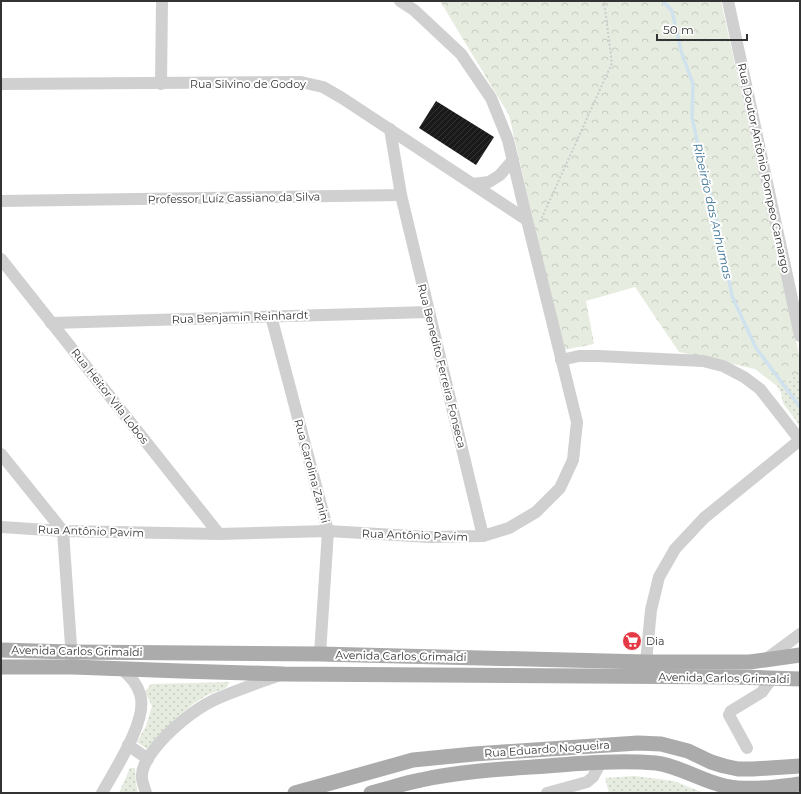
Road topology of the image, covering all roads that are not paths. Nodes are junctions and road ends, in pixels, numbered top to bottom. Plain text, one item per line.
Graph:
1 (162, 1) edge
2 (400, 1) edge
3 (728, 1) edge
4 (1, 84) edge
5 (161, 84) junction
6 (390, 130) junction
7 (513, 160) junction
8 (473, 184) junction
9 (401, 195) junction
10 (1, 201) edge
11 (527, 220) junction
12 (1, 258) edge
13 (429, 312) junction
14 (271, 316) junction
15 (51, 323) junction
16 (800, 336) edge
17 (562, 360) junction
18 (800, 440) edge
19 (1, 454) edge
20 (1, 527) edge
21 (64, 531) junction
22 (328, 531) junction
23 (219, 534) junction
24 (483, 536) junction
25 (800, 634) edge
26 (1, 650) edge
27 (71, 652) junction
28 (320, 654) junction
29 (800, 655) edge
30 (765, 660) junction
31 (646, 662) junction
32 (1, 667) edge
33 (72, 667) junction
34 (122, 669) junction
35 (284, 674) junction
36 (772, 678) junction
37 (800, 679) edge
38 (128, 745) junction
39 (747, 748) dead end
40 (148, 759) junction
41 (601, 762) junction
42 (800, 766) edge
43 (800, 784) edge
44 (382, 792) edge
45 (102, 793) edge
46 (146, 793) edge
47 (295, 793) edge
48 (547, 793) edge

1 - 5 street
2 - 7 street, Rua Antônio Pavim
3 - 16 street, Rua Doutor Antônio Pompeo Camargo
4 - 5 street, Rua Silvino de Godoy
5 - 6 street, Rua Silvino de Godoy
6 - 8 street, Rua Silvino de Godoy
6 - 9 street
7 - 8 street
7 - 11 street, Rua Antônio Pavim
8 - 11 street, Rua Silvino de Godoy
9 - 10 street, Professor Luíz Cassiano da Silva
9 - 13 street, Rua Benedito Ferreira Fonseca
11 - 17 street, Rua Antônio Pavim
12 - 15 street, Rua Heitor Vila Lobos
13 - 14 street, Rua Benjamin Reinhardt
13 - 24 street, Rua Benedito Ferreira Fonseca
14 - 15 street, Rua Benjamin Reinhardt
14 - 22 street, Rua Carolina Zanini
15 - 23 street, Rua Heitor Vila Lobos
17 - 18 street
17 - 24 street, Rua Antônio Pavim
18 - 31 street
19 - 21 street
20 - 21 street, Rua Antônio Pavim
21 - 23 street, Rua Antônio Pavim
21 - 27 street
22 - 23 street, Rua Antônio Pavim
22 - 24 street, Rua Antônio Pavim
22 - 28 street, Rua Carolina Zanini
25 - 30 street
26 - 27 main road, Avenida Carlos Grimaldi
27 - 28 main road, Avenida Carlos Grimaldi
27 - 33 street
28 - 31 main road, Avenida Carlos Grimaldi
29 - 30 main road, Avenida Carlos Grimaldi
30 - 31 main road, Avenida Carlos Grimaldi
32 - 33 main road, Avenida Carlos Grimaldi
33 - 34 main road, Avenida Carlos Grimaldi
34 - 35 main road, Avenida Carlos Grimaldi
34 - 38 street
35 - 36 main road, Avenida Carlos Grimaldi
35 - 40 street
36 - 37 main road, Avenida Carlos Grimaldi
36 - 39 street
38 - 40 street
38 - 45 street
40 - 46 street
41 - 43 main road, Rua Eduardo Nogueira
41 - 44 main road, Rua Eduardo Nogueira
41 - 48 street
42 - 47 main road, Rua Eduardo Nogueira

